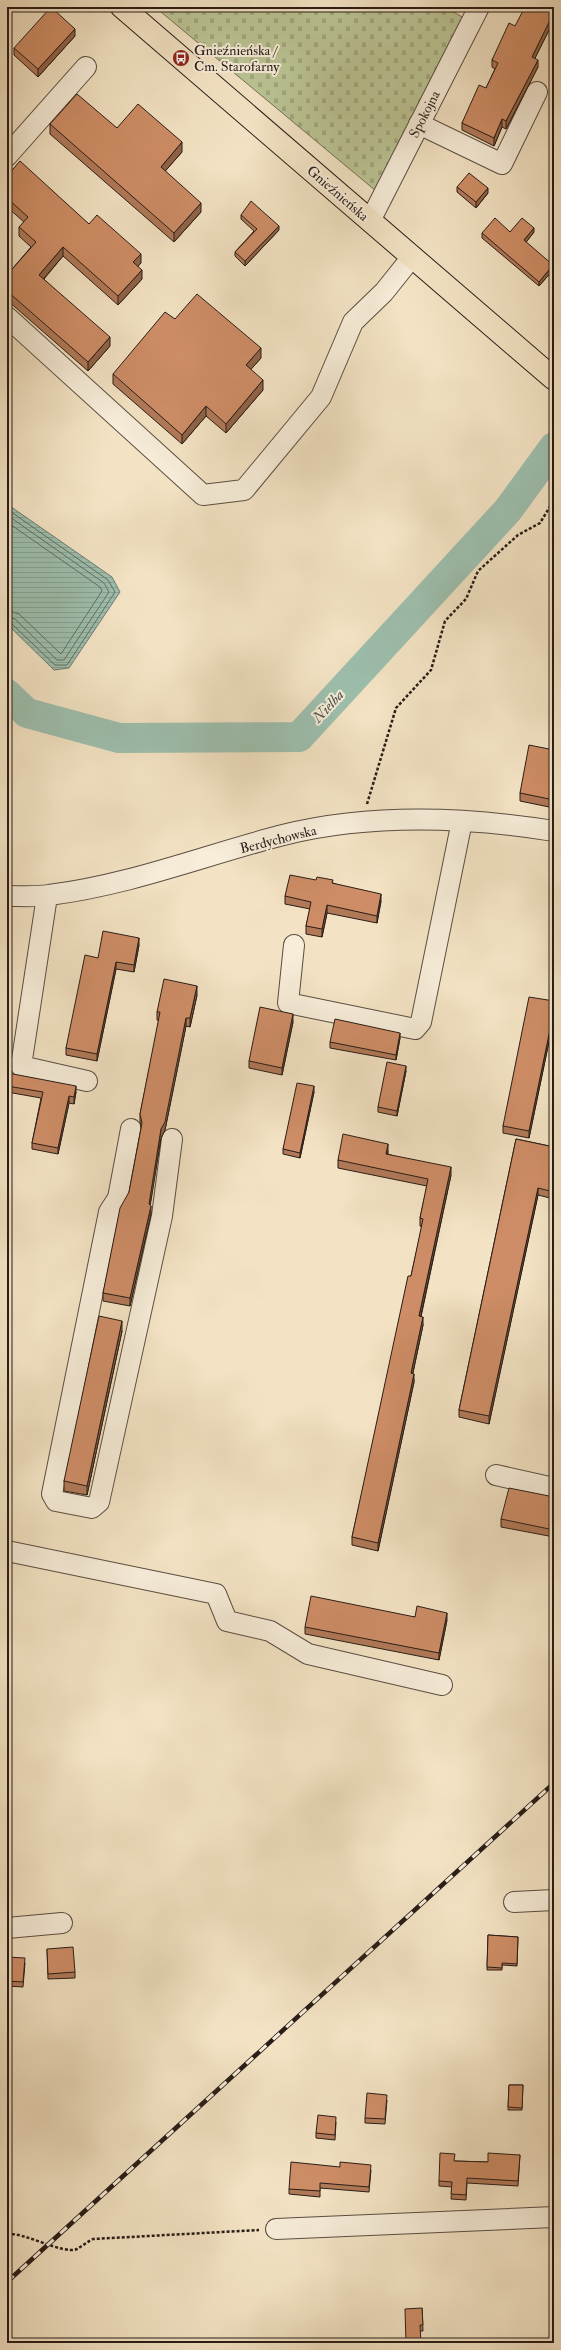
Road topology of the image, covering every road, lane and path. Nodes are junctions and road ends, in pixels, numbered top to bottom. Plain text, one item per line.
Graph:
1 (122, 7) edge
2 (479, 7) edge
3 (86, 67) dead end
4 (537, 92) dead end
5 (419, 124) junction
6 (7, 156) edge
7 (370, 221) junction
8 (412, 257) junction
9 (7, 317) edge
10 (554, 378) edge
11 (554, 500) edge
12 (462, 821) junction
13 (361, 823) junction
14 (554, 831) edge
15 (7, 896) edge
16 (47, 896) junction
17 (294, 945) dead end
18 (87, 1081) dead end
19 (131, 1129) dead end
20 (172, 1139) dead end
21 (496, 1475) dead end
22 (554, 1488) edge
23 (7, 1551) edge
24 (442, 1685) dead end
25 (554, 1900) edge
26 (514, 1902) dead end
27 (62, 1923) dead end
28 (7, 1928) edge
29 (554, 2217) edge
30 (276, 2230) joint
31 (7, 2234) edge

1 - 7 main road, Gnieźnieńska
2 - 5 street, Spokojna
3 - 6 street
4 - 5 street
5 - 7 street, Spokojna
7 - 8 main road, Gnieźnieńska
8 - 9 street
8 - 10 main road, Gnieźnieńska
11 - 13 path
12 - 13 street, Berdychowska
12 - 14 street, Berdychowska
12 - 17 street
13 - 16 street, Berdychowska
15 - 16 street, Berdychowska
16 - 18 street
19 - 20 street
21 - 22 street
23 - 24 street
25 - 26 street
27 - 28 street
29 - 30 street
30 - 31 path

